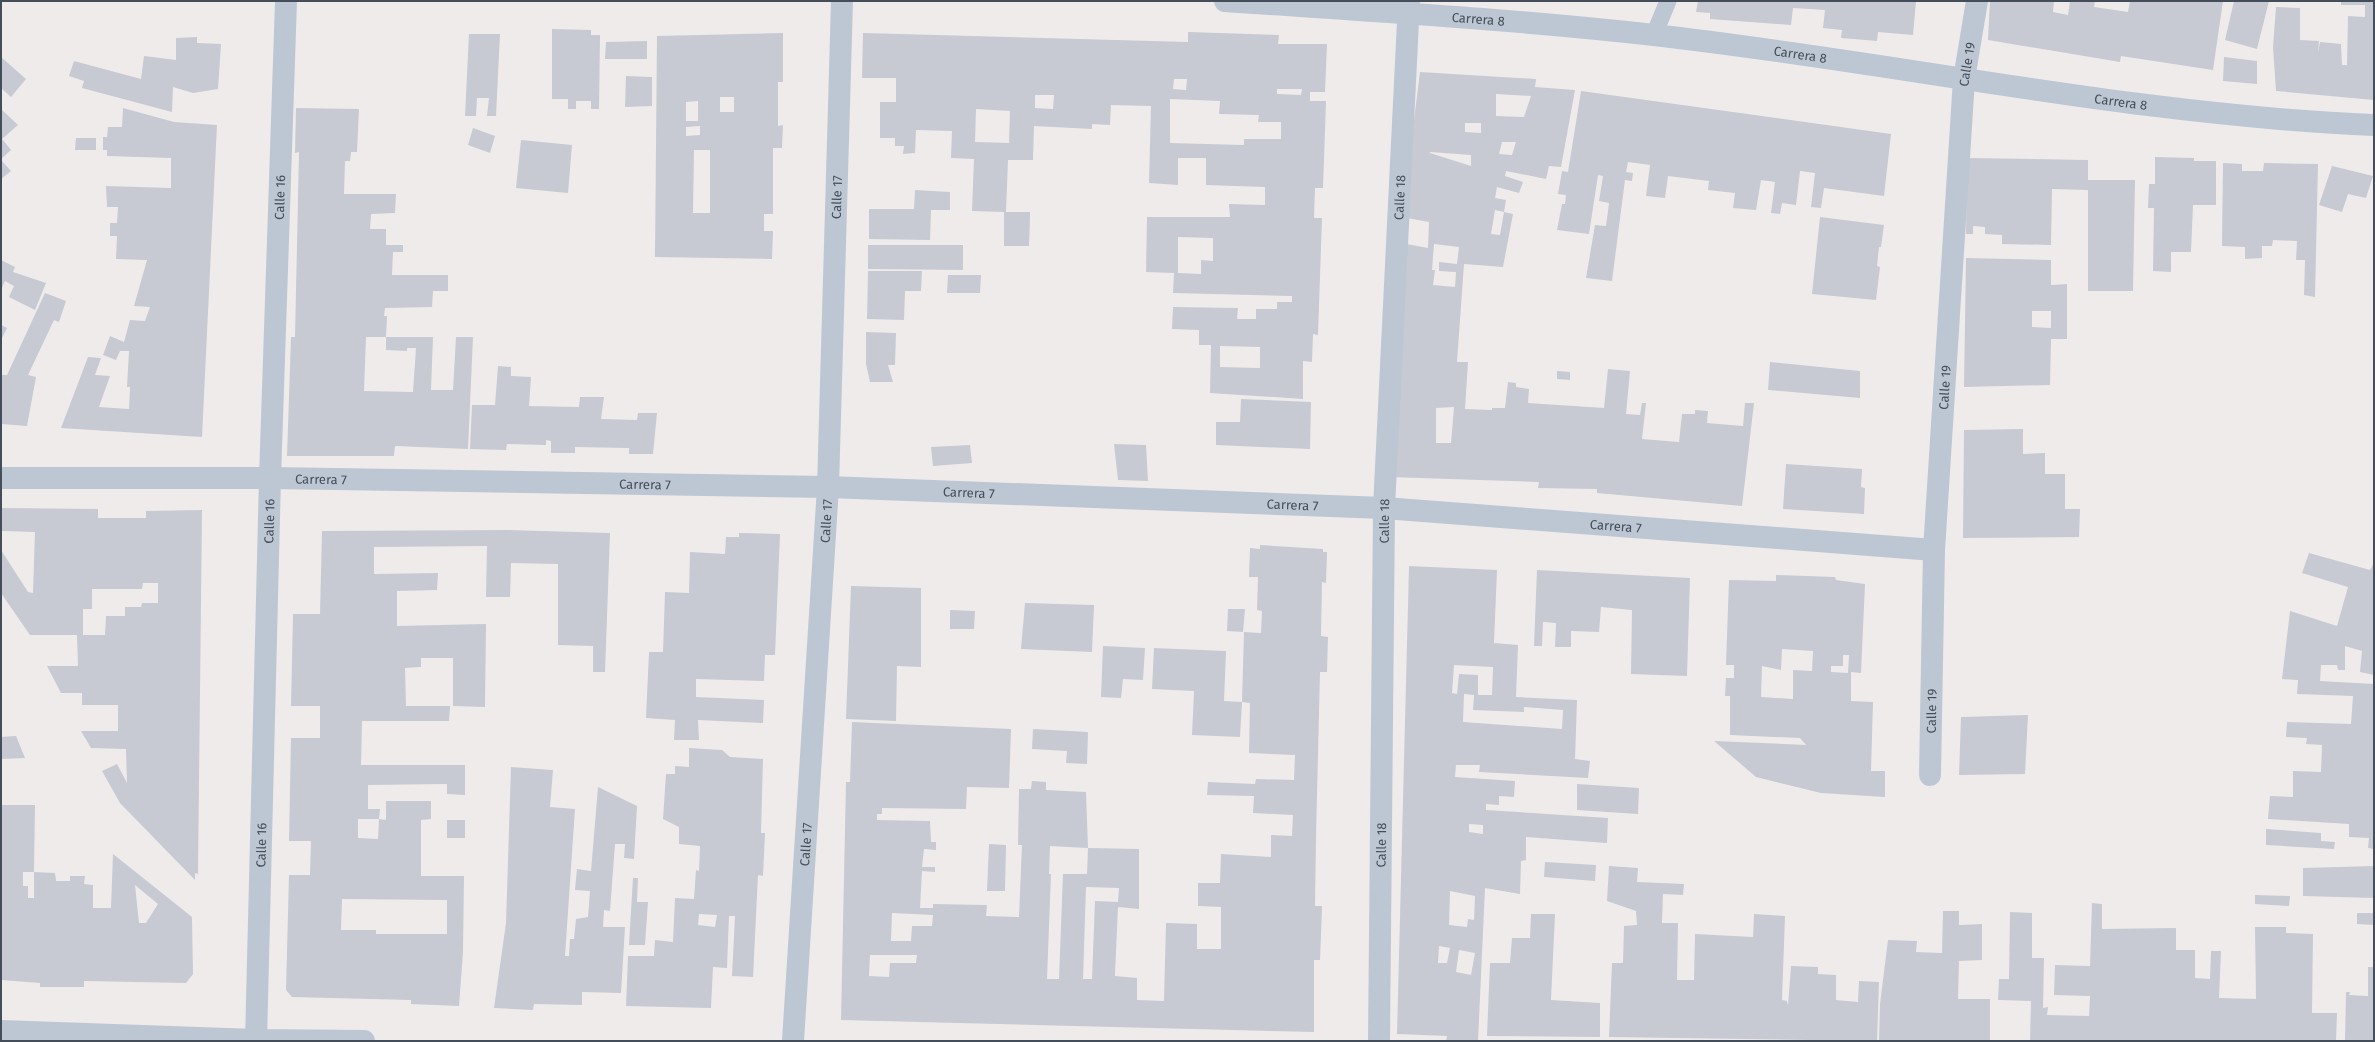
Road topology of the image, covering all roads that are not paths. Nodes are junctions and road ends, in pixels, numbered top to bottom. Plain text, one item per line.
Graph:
1 (286, 1) edge
2 (842, 1) edge
3 (1225, 1) edge
4 (1668, 1) edge
5 (1977, 1) edge
6 (1409, 7) edge
7 (1654, 35) junction
8 (1964, 79) junction
9 (2374, 125) edge
10 (1, 478) edge
11 (270, 478) junction
12 (828, 487) junction
13 (1384, 508) junction
14 (1934, 550) junction
15 (1930, 775) dead end
16 (1, 1031) edge
17 (256, 1040) edge
18 (364, 1041) edge
19 (794, 1041) edge
20 (1378, 1041) edge

1 - 11 street, Calle 16
2 - 12 street, Calle 17
3 - 6 street, Carrera 8
4 - 7 lane
5 - 8 street, Calle 19
6 - 7 street, Carrera 8
6 - 13 street, Calle 18
7 - 8 street, Carrera 8
8 - 9 street, Carrera 8
8 - 14 street, Calle 19
10 - 11 street, Carrera 7
11 - 12 street, Carrera 7
11 - 17 street, Calle 16
12 - 13 street, Carrera 7
12 - 19 street, Calle 17
13 - 14 street, Carrera 7
13 - 20 street, Calle 18
14 - 15 street, Calle 19
16 - 17 street
17 - 18 street

